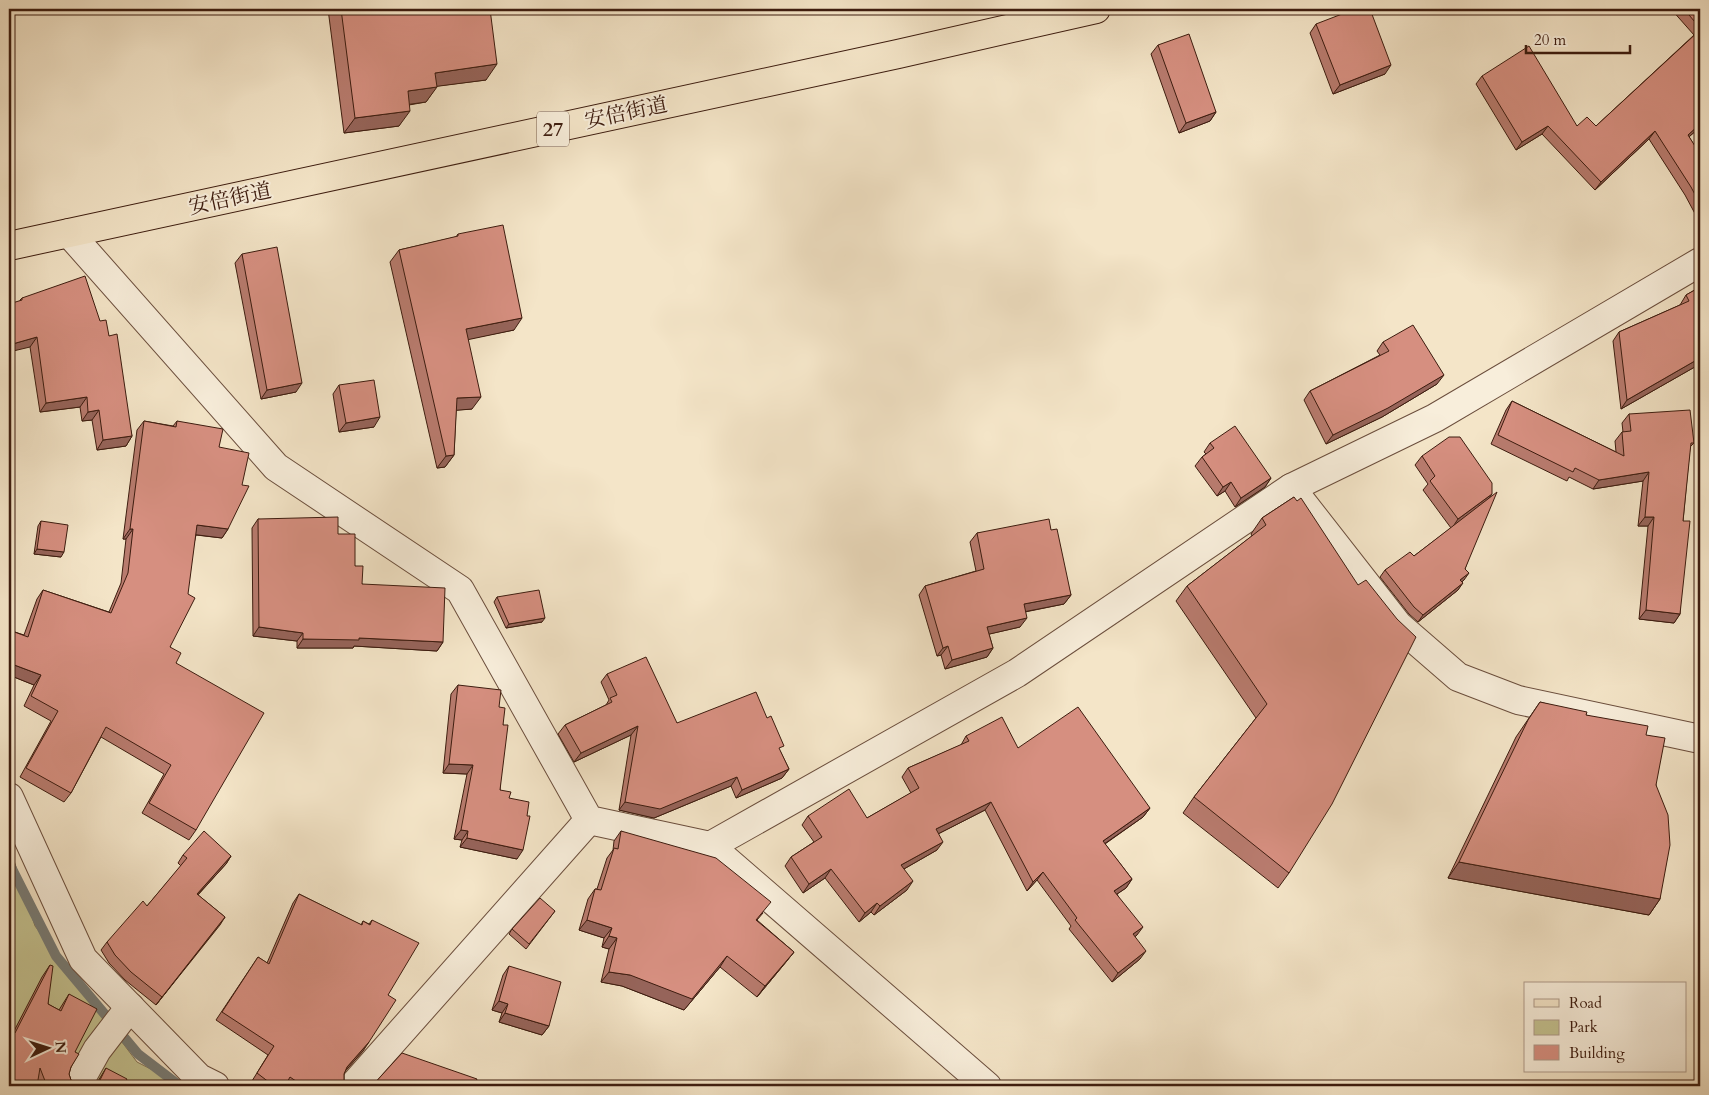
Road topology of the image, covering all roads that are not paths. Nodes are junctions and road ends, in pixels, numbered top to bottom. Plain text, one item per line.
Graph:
1 (1096, 9) edge
2 (70, 233) junction
3 (9, 246) edge
4 (1700, 262) edge
5 (1292, 488) junction
6 (1700, 739) edge
7 (9, 797) edge
8 (589, 820) junction
9 (710, 846) junction
10 (129, 1008) junction
11 (77, 1086) edge
12 (215, 1086) edge
13 (353, 1086) edge
14 (987, 1086) edge

1 - 2 main road, 安倍街道 / 27
2 - 3 main road, 安倍街道 / 27
2 - 8 street
4 - 5 street
5 - 6 street
5 - 9 street
7 - 10 street
8 - 9 street
8 - 13 street
9 - 14 street
10 - 11 street
10 - 12 street

